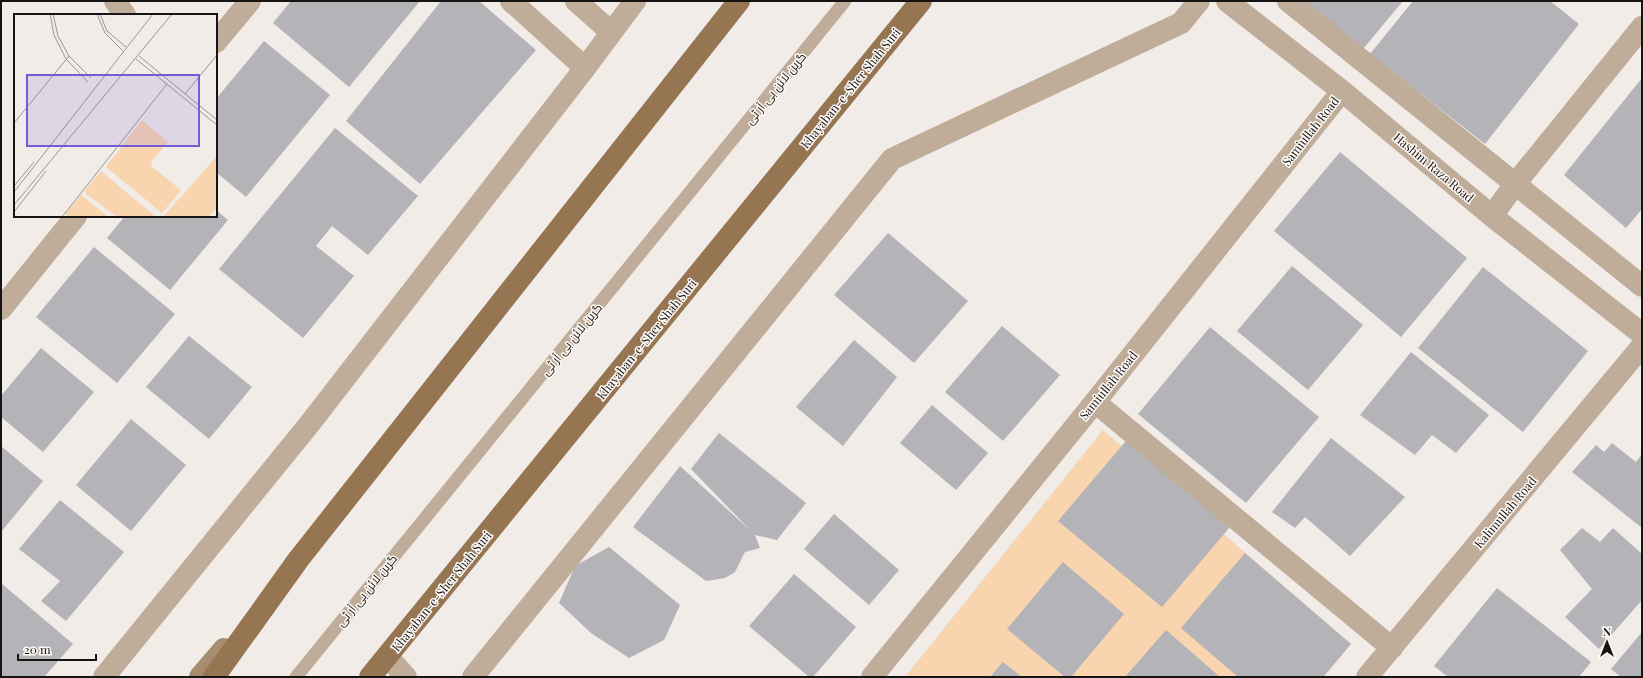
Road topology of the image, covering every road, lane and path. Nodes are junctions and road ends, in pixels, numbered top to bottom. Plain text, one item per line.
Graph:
1 (115, 1) edge
2 (250, 1) edge
3 (511, 1) edge
4 (576, 1) edge
5 (635, 1) edge
6 (739, 1) edge
7 (845, 1) edge
8 (921, 1) edge
9 (1199, 1) edge
10 (1227, 1) edge
11 (1288, 1) edge
12 (124, 14) edge
13 (1642, 27) edge
14 (611, 32) junction
15 (217, 41) edge
16 (585, 68) junction
17 (1342, 91) junction
18 (1515, 184) junction
19 (1492, 216) junction
20 (75, 217) edge
21 (1642, 286) edge
22 (1, 309) edge
23 (1642, 334) edge
24 (1642, 346) edge
25 (1095, 402) junction
26 (298, 560) junction
27 (1392, 648) junction
28 (388, 657) junction
29 (104, 677) edge
30 (200, 677) edge
31 (214, 677) edge
32 (296, 677) edge
33 (370, 677) edge
34 (406, 677) edge
35 (473, 677) edge
36 (872, 677) edge
37 (1367, 677) edge

1 - 12 street
2 - 15 street
3 - 16 street
4 - 14 street
5 - 14 street
6 - 26 main road
7 - 32 lane, گرین لائن بی آر ٹی
8 - 28 main road, Khayaban-e-Sher Shah Suri
9 - 35 street
10 - 17 street, Hashim Raza Road
11 - 18 street
13 - 18 street
14 - 16 street
16 - 29 street
17 - 19 street, Hashim Raza Road
17 - 25 street, Samiullah Road
18 - 19 street
18 - 21 street
19 - 23 street, Hashim Raza Road
20 - 22 street
24 - 27 street, Kalimullah Road
25 - 27 street
25 - 36 street, Samiullah Road
26 - 30 main road
26 - 31 main road
27 - 37 street, Kalimullah Road
28 - 33 main road, Khayaban-e-Sher Shah Suri
28 - 34 street

